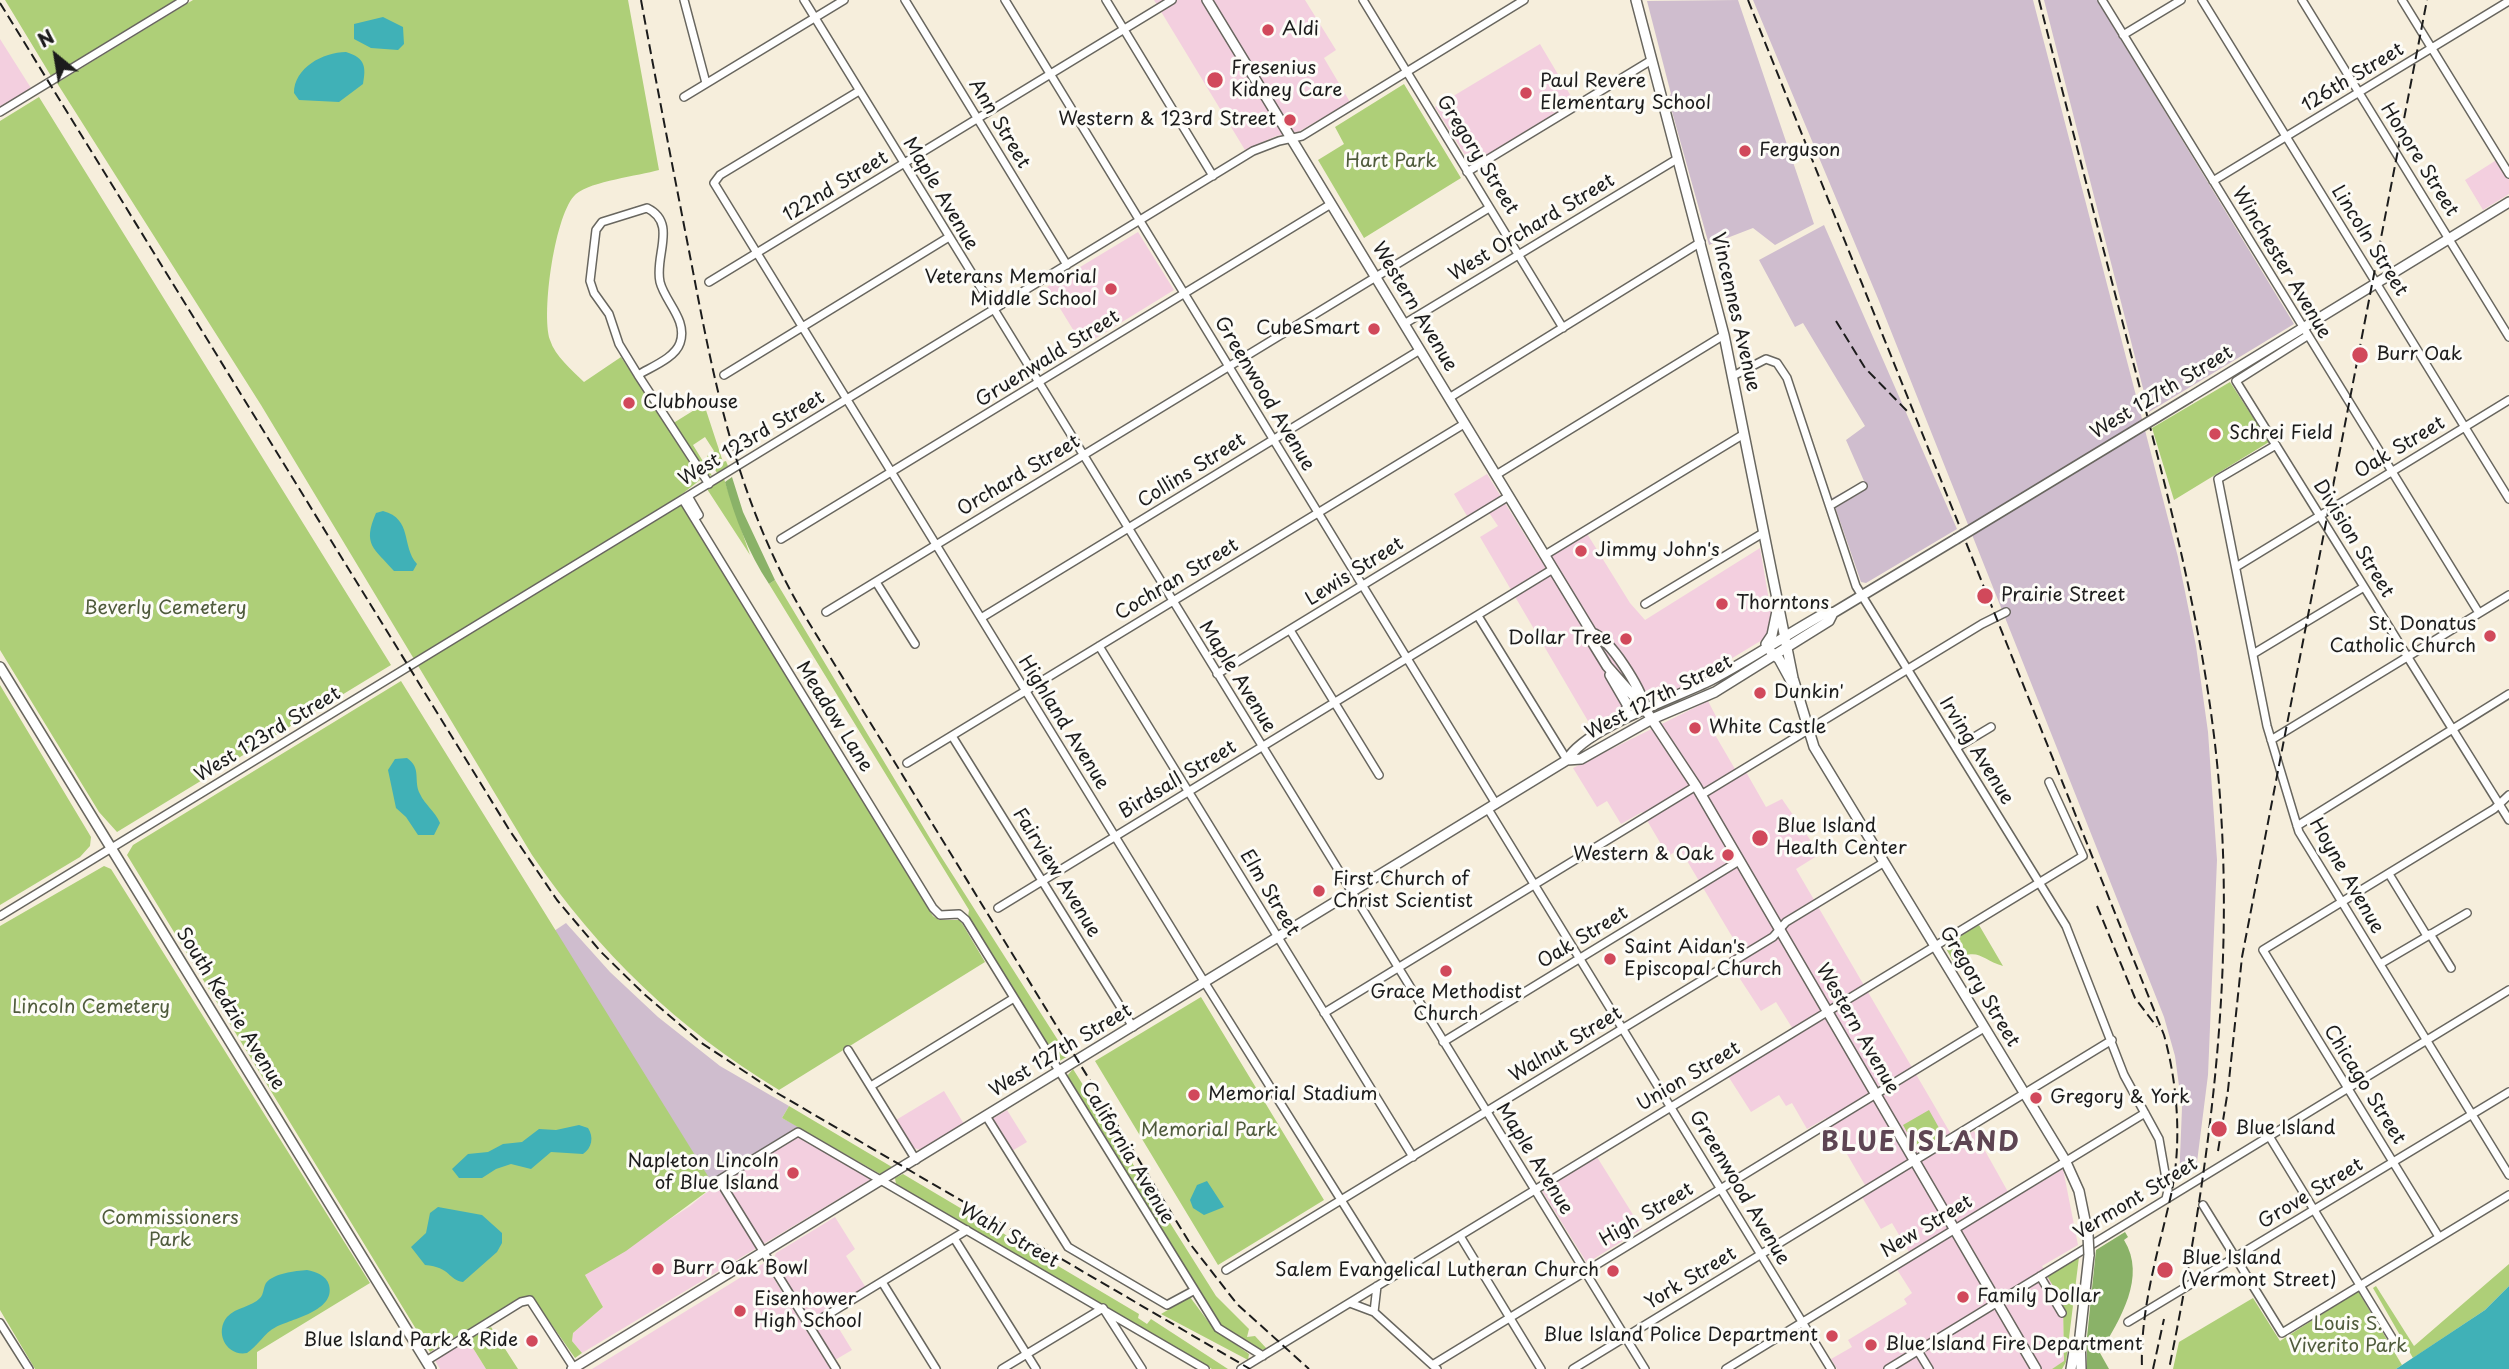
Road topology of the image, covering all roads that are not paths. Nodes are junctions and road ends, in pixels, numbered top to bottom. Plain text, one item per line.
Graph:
1 (184, 0) edge
2 (684, 0) edge
3 (803, 0) edge
4 (844, 0) edge
5 (905, 0) edge
6 (1005, 0) edge
7 (1106, 0) edge
8 (1172, 0) edge
9 (1207, 0) edge
10 (1363, 0) edge
11 (1636, 0) edge
12 (2102, 0) edge
13 (2181, 0) edge
14 (2202, 0) edge
15 (2302, 0) edge
16 (2402, 0) edge
17 (1521, 1) edge
18 (2506, 4) edge
19 (814, 18) junction
20 (1124, 30) junction
21 (2123, 35) junction
22 (2432, 48) junction
23 (1650, 61) junction
24 (1406, 73) junction
25 (1051, 74) junction
26 (705, 83) junction
27 (859, 91) junction
28 (2359, 93) junction
29 (684, 96) dead end
30 (0, 112) edge
31 (977, 119) junction
32 (2286, 137) junction
33 (1292, 138) junction
34 (1677, 159) junction
35 (904, 164) junction
36 (1467, 172) junction
37 (2509, 174) edge
38 (1213, 176) junction
39 (2213, 181) junction
40 (2509, 202) edge
41 (1331, 204) junction
42 (1489, 208) junction
43 (1140, 220) junction
44 (948, 237) junction
45 (2449, 239) junction
46 (1701, 242) junction
47 (756, 254) junction
48 (1519, 255) junction
49 (1067, 265) junction
50 (1375, 277) junction
51 (709, 282) dead end
52 (2376, 283) junction
53 (1184, 293) junction
54 (993, 310) junction
55 (1404, 324) junction
56 (801, 327) junction
57 (1563, 328) junction
58 (2305, 332) junction
59 (1724, 335) junction
60 (2509, 337) edge
61 (1420, 350) junction
62 (1229, 366) junction
63 (724, 374) dead end
64 (638, 375) junction
65 (1733, 376) junction
66 (1038, 383) junction
67 (1448, 398) junction
68 (846, 400) junction
69 (2509, 400) edge
70 (1464, 424) junction
71 (2464, 427) junction
72 (1744, 434) junction
73 (1274, 439) junction
74 (2276, 445) junction
75 (1083, 456) junction
76 (2392, 471) junction
77 (891, 473) junction
78 (1496, 475) junction
79 (709, 484) junction
80 (1863, 486) dead end
81 (1509, 496) junction
82 (685, 498) junction
83 (2509, 499) edge
84 (1830, 505) junction
85 (1318, 512) junction
86 (2320, 515) junction
87 (1128, 529) junction
88 (1763, 533) junction
89 (780, 539) dead end
90 (936, 545) junction
91 (1545, 555) junction
92 (2236, 567) junction
93 (1553, 569) junction
94 (876, 582) junction
95 (1363, 586) junction
96 (2364, 587) junction
97 (1861, 596) junction
98 (2509, 596) edge
99 (1172, 602) junction
100 (1777, 603) junction
101 (1645, 604) dead end
102 (826, 612) dead end
103 (2006, 612) dead end
104 (1833, 613) junction
105 (2480, 614) junction
106 (1478, 616) junction
107 (981, 618) junction
108 (1290, 630) junction
109 (1592, 633) junction
110 (1784, 636) junction
111 (915, 644) dead end
112 (1099, 646) junction
113 (1786, 646) junction
114 (1763, 648) junction
115 (1774, 654) junction
116 (2253, 654) junction
117 (2408, 657) junction
118 (1408, 659) junction
119 (1607, 666) junction
120 (0, 667) edge
121 (1907, 669) junction
122 (1217, 674) junction
123 (1025, 691) junction
124 (1797, 691) junction
125 (2509, 694) edge
126 (1335, 703) junction
127 (1645, 709) junction
128 (1652, 719) junction
129 (1616, 724) junction
130 (1991, 727) dead end
131 (1808, 730) junction
132 (2453, 730) junction
133 (952, 736) junction
134 (2271, 740) junction
135 (1262, 748) junction
136 (1956, 748) junction
137 (1567, 760) junction
138 (907, 763) dead end
139 (1379, 775) dead end
140 (2049, 782) dead end
141 (1698, 791) junction
142 (1189, 792) junction
143 (2509, 795) edge
144 (2499, 804) junction
145 (1492, 806) junction
146 (2509, 820) edge
147 (2297, 826) junction
148 (1115, 837) junction
149 (111, 849) junction
150 (1739, 861) junction
151 (1883, 863) junction
152 (2389, 874) junction
153 (1043, 881) junction
154 (2040, 882) junction
155 (1534, 885) junction
156 (1351, 894) junction
157 (2342, 902) junction
158 (998, 908) dead end
159 (2467, 913) dead end
160 (959, 914) joint
161 (0, 916) edge
162 (1779, 930) junction
163 (2428, 935) junction
164 (1278, 939) junction
165 (1934, 947) junction
166 (1580, 959) junction
167 (2380, 964) junction
168 (1397, 968) junction
169 (2451, 968) dead end
170 (1205, 983) junction
171 (2509, 991) edge
172 (1014, 998) junction
173 (1827, 1012) junction
174 (1324, 1013) junction
175 (1133, 1027) junction
176 (1984, 1028) junction
177 (1623, 1029) junction
178 (2112, 1040) junction
179 (2427, 1040) junction
180 (1443, 1042) junction
181 (848, 1050) dead end
182 (1059, 1072) junction
183 (871, 1086) junction
184 (2347, 1088) junction
185 (2509, 1092) edge
186 (1875, 1094) junction
187 (2024, 1094) junction
188 (1670, 1107) junction
189 (1486, 1112) junction
190 (2145, 1113) junction
191 (2472, 1115) junction
192 (986, 1116) junction
193 (2269, 1136) junction
194 (1413, 1157) junction
195 (916, 1160) junction
196 (2065, 1160) junction
197 (1913, 1161) junction
198 (2393, 1163) junction
199 (2509, 1175) edge
200 (881, 1181) junction
201 (1720, 1188) junction
202 (1534, 1190) junction
203 (2509, 1195) edge
204 (2166, 1199) junction
205 (1341, 1201) junction
206 (2203, 1206) dead end
207 (2315, 1210) junction
208 (1953, 1228) junction
209 (967, 1230) junction
210 (1460, 1236) junction
211 (2439, 1237) junction
212 (954, 1238) junction
213 (764, 1252) junction
214 (1761, 1254) junction
215 (2235, 1258) junction
216 (1226, 1270) dead end
217 (1584, 1271) junction
218 (2040, 1276) junction
219 (1390, 1278) junction
220 (882, 1282) junction
221 (2360, 1285) junction
222 (1377, 1286) junction
223 (1193, 1291) junction
224 (2083, 1302) junction
225 (1350, 1303) junction
226 (1996, 1303) junction
227 (1103, 1308) junction
228 (1374, 1312) junction
229 (2062, 1313) dead end
230 (1510, 1317) junction
231 (1802, 1321) junction
232 (2128, 1322) dead end
233 (0, 1323) edge
234 (809, 1326) junction
235 (1625, 1337) junction
236 (2397, 1346) dead end
237 (1918, 1351) junction
238 (1027, 1354) junction
239 (1263, 1356) junction
240 (429, 1365) edge
241 (1436, 1366) edge
242 (573, 1368) edge
243 (29, 1369) edge
244 (836, 1369) edge
245 (936, 1369) edge
246 (1002, 1369) edge
247 (1036, 1369) edge
248 (1142, 1369) edge
249 (1205, 1369) edge
250 (1241, 1369) edge
251 (1541, 1369) edge
252 (1573, 1369) edge
253 (1645, 1369) edge
254 (1726, 1369) edge
255 (1831, 1369) edge
256 (1888, 1369) edge
257 (1929, 1369) edge
258 (2036, 1369) edge
259 (2071, 1369) edge
260 (2081, 1369) edge

1 - 30 street
2 - 26 street
3 - 19 street, Maple Avenue
4 - 19 street
5 - 31 street, Ann Street
6 - 25 street, Greenwood Avenue
7 - 20 street
8 - 20 street, 122nd Street
9 - 33 main road, Western Avenue
10 - 24 street, Gregory Street
11 - 23 main road, Vincennes Avenue
12 - 21 street, Winchester Avenue
13 - 21 street
14 - 32 street, Lincoln Street
15 - 28 street, Honore Street
16 - 22 street
17 - 24 street, West 123rd Street
18 - 22 street, 126th Street
19 - 26 street
19 - 27 street, Maple Avenue
20 - 25 street, 122nd Street
20 - 38 street
21 - 39 street, Winchester Avenue
22 - 28 street, 126th Street
22 - 37 street
23 - 34 main road, Vincennes Avenue
23 - 36 street
24 - 33 street, West 123rd Street
24 - 36 street, Gregory Street
25 - 31 street, 122nd Street
25 - 43 street, Greenwood Avenue
26 - 29 street
27 - 35 street, Maple Avenue
27 - 47 street, Highland Avenue
28 - 32 street, 126th Street
28 - 45 street, Honore Street
31 - 35 street, 122nd Street
31 - 49 street, Ann Street
32 - 39 street, 126th Street
32 - 52 street, Lincoln Street
33 - 38 street, West 123rd Street
33 - 41 main road, Western Avenue
34 - 46 main road, Vincennes Avenue
34 - 48 street, West Orchard Street
35 - 44 street, Maple Avenue
35 - 47 street, 122nd Street
36 - 42 street, Gregory Street
38 - 43 street, West 123rd Street
39 - 58 street, Winchester Avenue
40 - 45 main road, West 127th Street
41 - 50 main road, Western Avenue
41 - 53 street, Gruenwald Street
42 - 48 street, Gregory Street
42 - 50 street
43 - 49 street, West 123rd Street
43 - 53 street, Greenwood Avenue
44 - 54 street, Maple Avenue
44 - 56 street
45 - 52 main road, West 127th Street
45 - 60 street, Honore Street
46 - 57 street
46 - 59 main road, Vincennes Avenue
47 - 51 street, 122nd Street
47 - 56 street, Highland Avenue
48 - 55 street, West Orchard Street
48 - 57 street, Gregory Street
49 - 54 street, West 123rd Street
50 - 55 main road, Western Avenue
50 - 62 street
52 - 58 main road, West 127th Street
52 - 71 street, Lincoln Street
53 - 62 street, Greenwood Avenue
53 - 66 street, Gruenwald Street
54 - 66 street, Maple Avenue
54 - 68 street, West 123rd Street
55 - 61 main road, Western Avenue
56 - 63 street
56 - 68 street, Highland Avenue
57 - 67 street
58 - 74 street, Division Street
58 - 76 street, Winchester Avenue
58 - 97 main road, West 127th Street, bridge
59 - 65 main road, Vincennes Avenue
59 - 78 street
61 - 67 main road, Western Avenue
61 - 73 street, Collins Street
62 - 73 street, Greenwood Avenue
62 - 75 street, Orchard Street
64 - 64 street
64 - 79 street
65 - 72 main road, Vincennes Avenue
65 - 84 street, Irving Avenue
66 - 75 street, Maple Avenue
66 - 77 street, Gruenwald Street
67 - 70 main road, Western Avenue
68 - 77 street, Highland Avenue
68 - 79 street, West 123rd Street
69 - 71 street, Oak Street
70 - 78 main road, Western Avenue
70 - 85 street, Cochran Street
71 - 76 street, Oak Street
71 - 83 street, Lincoln Street
72 - 88 main road, Vincennes Avenue
72 - 91 street
73 - 85 street, Greenwood Avenue
73 - 87 street, Collins Street
74 - 86 street, Division Street
74 - 92 street, Hoyne Avenue
75 - 87 street, Maple Avenue
75 - 90 street, Orchard Street
76 - 86 street, Oak Street
76 - 105 street, Winchester Avenue
77 - 89 street, Gruenwald Street
77 - 90 street, Highland Avenue
78 - 81 main road, Western Avenue
79 - 82 street, West 123rd Street
80 - 84 street
81 - 91 main road, Western Avenue
81 - 95 street, Lewis Street
82 - 149 street, West 123rd Street
82 - 160 street, Meadow Lane
84 - 97 street, Irving Avenue
85 - 95 street, Greenwood Avenue
85 - 99 street, Cochran Street
86 - 92 street, Oak Street
86 - 96 street, Division Street
87 - 99 street, Maple Avenue
87 - 107 street, Collins Street
88 - 100 main road, Vincennes Avenue
88 - 101 street
90 - 94 street, Orchard Street
90 - 107 street, Highland Avenue
91 - 93 main road, Western Avenue
92 - 116 street, Hoyne Avenue
93 - 106 street, Birdsall Street
93 - 109 main road, Western Avenue
94 - 102 street, Orchard Street
94 - 111 street
95 - 108 street, Lewis Street
95 - 118 street, Greenwood Avenue
96 - 116 street
96 - 117 street, Division Street
97 - 104 main road, West 127th Street
97 - 121 street, Irving Avenue
98 - 105 street
99 - 112 street, Cochran Street
99 - 122 street, Maple Avenue
100 - 110 main road, Vincennes Avenue
100 - 114 main road
103 - 121 street
104 - 110 main road, West 127th Street
104 - 113 main road, West 127th Street
105 - 117 street
106 - 118 street, Birdsall Street
106 - 137 street
107 - 123 street, Highland Avenue
108 - 122 street, Lewis Street
108 - 126 street
109 - 119 main road, Western Avenue
109 - 127 main road, Western Avenue
110 - 113 main road, Gregory Street
110 - 114 main road, West 127th Street
112 - 123 street, Cochran Street
112 - 142 street, Elm Street
113 - 115 main road, West 127th Street
113 - 124 main road, Gregory Street
114 - 115 main road
114 - 127 main road, West 127th Street
115 - 124 main road
115 - 128 main road, West 127th Street
116 - 134 street, Hoyne Avenue
117 - 132 street, Division Street
117 - 134 street
118 - 126 street, Birdsall Street
118 - 145 street, Greenwood Avenue
119 - 127 main road, Western Avenue
119 - 129 main road
120 - 149 main road, South Kedzie Avenue
121 - 131 street
121 - 136 street, Irving Avenue
122 - 135 street, Maple Avenue
123 - 133 street, Cochran Street
123 - 148 street, Highland Avenue
124 - 131 main road, Gregory Street
125 - 132 street
126 - 135 street, Birdsall Street
126 - 139 street
127 - 128 main road, Western Avenue
127 - 129 main road, West 127th Street
128 - 137 main road, West 127th Street
128 - 141 main road, Western Avenue
129 - 137 main road, West 127th Street
130 - 136 street
131 - 141 street
131 - 151 main road, Gregory Street
132 - 144 street, Division Street
132 - 147 street
133 - 138 street, Cochran Street
133 - 153 street, Fairview Avenue
134 - 147 street, Hoyne Avenue
135 - 142 street, Birdsall Street
135 - 156 street, Maple Avenue
136 - 154 street, Irving Avenue
137 - 145 main road, West 127th Street
140 - 154 street, Union Street
141 - 150 main road, Western Avenue
141 - 155 street
142 - 148 street, Birdsall Street
142 - 164 street, Elm Street
143 - 144 street
144 - 146 street, Division Street
144 - 152 street
145 - 155 street, Greenwood Avenue
145 - 156 main road, West 127th Street
147 - 157 street, Hoyne Avenue
148 - 153 street, Birdsall Street
148 - 170 street, Highland Avenue
149 - 161 street, West 123rd Street
149 - 240 main road, South Kedzie Avenue
150 - 162 main road, Western Avenue
150 - 166 street, Oak Street
151 - 162 street, Walnut Street
151 - 165 main road, Gregory Street
152 - 157 street
152 - 163 street
153 - 158 street, Birdsall Street
153 - 175 street, Fairview Avenue
154 - 165 street, Union Street
154 - 178 street, Irving Avenue
155 - 166 street, Greenwood Avenue
155 - 168 street
156 - 164 main road, West 127th Street
156 - 168 street, Maple Avenue
157 - 167 street, Hoyne Avenue
157 - 184 street, Chicago Street
159 - 163 street
160 - 172 street, California Avenue
162 - 173 main road, Western Avenue
162 - 177 street, Walnut Street
163 - 167 street
163 - 169 street
164 - 170 main road, West 127th Street
164 - 174 street, Elm Street
165 - 173 street, Union Street
165 - 176 main road, Gregory Street
166 - 177 street, Greenwood Avenue
166 - 180 street, Oak Street
167 - 179 street, Hoyne Avenue
168 - 174 street
168 - 180 street, Maple Avenue
170 - 175 main road, West 127th Street
170 - 205 street, Highland Avenue
171 - 179 street, Vermont Street
172 - 182 street, California Avenue
172 - 183 street
173 - 186 main road, Western Avenue
173 - 188 street, Union Street
174 - 194 street, Elm Street
175 - 182 main road, West 127th Street
176 - 186 street, High Street
176 - 187 main road, Gregory Street
177 - 188 street, Greenwood Avenue
177 - 189 street, Walnut Street
178 - 187 street, York Street
178 - 190 street, Irving Avenue
179 - 184 street, Vermont Street
179 - 191 street, Hoyne Avenue
180 - 189 street, Maple Avenue
181 - 183 street
182 - 192 main road, West 127th Street
182 - 223 street, California Avenue
183 - 195 street
184 - 193 street, Vermont Street
184 - 198 street, Chicago Street
185 - 191 street, Grove Street
186 - 197 main road, Western Avenue
186 - 201 street, High Street
187 - 196 main road, Gregory Street
187 - 197 street, York Street
188 - 201 street, Greenwood Avenue
188 - 202 street, Union Street
189 - 194 street, Walnut Street
189 - 202 street, Maple Avenue
190 - 196 street, New Street
190 - 204 street, Irving Avenue
191 - 198 street, Grove Street
191 - 199 street, Hoyne Avenue
192 - 195 main road, West 127th Street
192 - 223 street
193 - 204 street, Vermont Street
193 - 207 street
194 - 205 street, Walnut Street
195 - 200 main road, West 127th Street
196 - 208 street, New Street
196 - 224 main road, Gregory Street, bridge
197 - 208 main road, Western Avenue
197 - 214 street, York Street
198 - 207 street, Grove Street
198 - 211 street, Chicago Street
200 - 209 street, Wahl Street
200 - 213 main road, West 127th Street
200 - 213 street, Wahl Street
201 - 214 street, Greenwood Avenue
201 - 217 street, High Street
202 - 210 street, Union Street
202 - 217 street, Maple Avenue
203 - 211 street
204 - 218 street, Vermont Street
205 - 216 street, Walnut Street
205 - 219 street, Highland Avenue
206 - 215 street
207 - 215 street, Grove Street
207 - 221 street
208 - 226 main road, Western Avenue
208 - 231 street, New Street
209 - 212 street
209 - 227 street, Wahl Street
210 - 219 street, Union Street
210 - 230 street
211 - 221 street
212 - 220 street
212 - 238 street
213 - 234 street
213 - 242 main road, West 127th Street
214 - 231 street, Greenwood Avenue
214 - 235 street, York Street
215 - 221 street
215 - 232 street, Grove Street
217 - 230 street, High Street
217 - 235 street, Maple Avenue
218 - 226 street, Vermont Street
218 - 229 street
219 - 222 street, Union Street
220 - 234 street
220 - 245 street
221 - 236 street
222 - 225 street, Union Street
222 - 228 street
223 - 239 street, California Avenue
224 - 259 main road
224 - 260 main road, Gregory Street
225 - 228 street
225 - 239 street, Union Street
226 - 237 street, Vermont Street
226 - 258 main road, Western Avenue
227 - 238 street
227 - 248 street
227 - 249 street, Wahl Street
228 - 241 street
230 - 241 street, High Street
230 - 251 street
231 - 254 street, New Street
231 - 255 street, Greenwood Avenue
233 - 243 street
234 - 244 street
235 - 252 street, York Street
235 - 253 street, Maple Avenue
237 - 256 street, Vermont Street
237 - 257 street
238 - 246 street
238 - 247 street
239 - 250 street, Union Street
240 - 242 street

